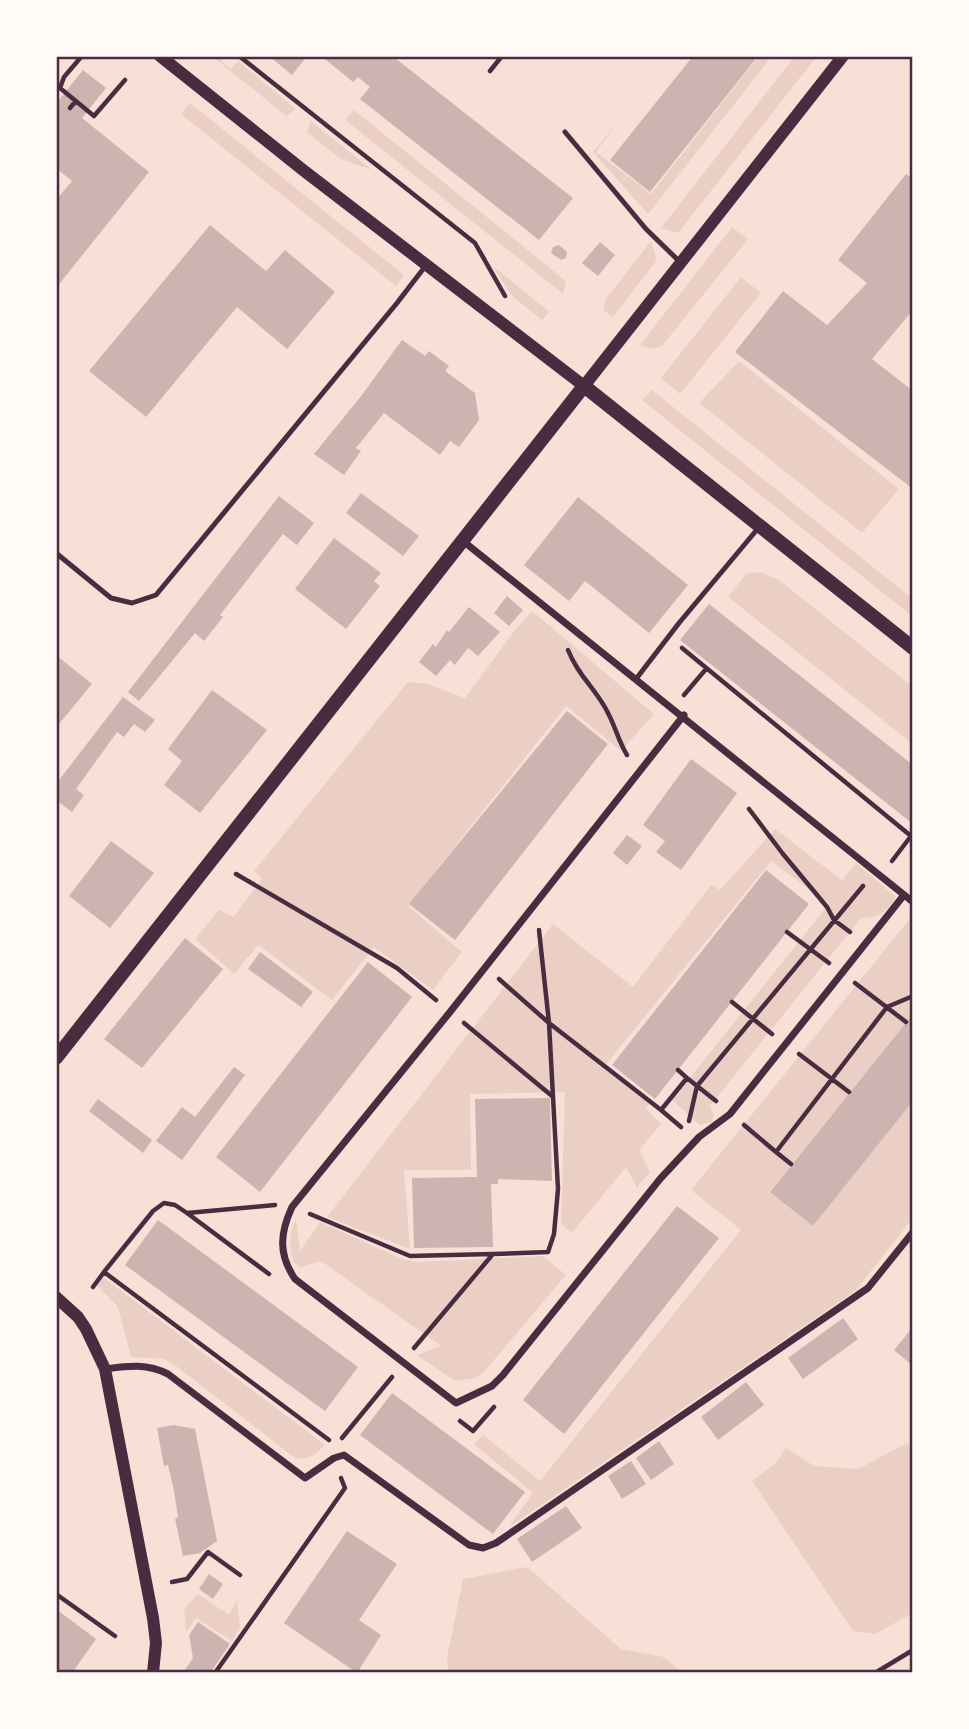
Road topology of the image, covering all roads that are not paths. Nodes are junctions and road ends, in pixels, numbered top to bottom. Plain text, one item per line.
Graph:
1 (160, 56) edge
2 (843, 56) edge
3 (565, 132) dead end
4 (680, 262) junction
5 (427, 264) junction
6 (584, 386) junction
7 (761, 526) junction
8 (463, 540) junction
9 (56, 554) edge
10 (913, 648) edge
11 (636, 679) junction
12 (684, 715) junction
13 (904, 895) junction
14 (913, 902) edge
15 (56, 1058) edge
16 (913, 1232) edge
17 (56, 1297) edge
18 (105, 1369) junction
19 (153, 1673) edge

1 - 5 street
2 - 4 street
3 - 4 lane
4 - 6 street
5 - 6 street
5 - 9 lane
6 - 7 main road
6 - 8 main road
7 - 10 main road
7 - 11 lane
8 - 11 street
8 - 15 main road
11 - 12 street
12 - 13 street
12 - 13 street
13 - 14 street
16 - 18 street
17 - 18 street
18 - 19 street

